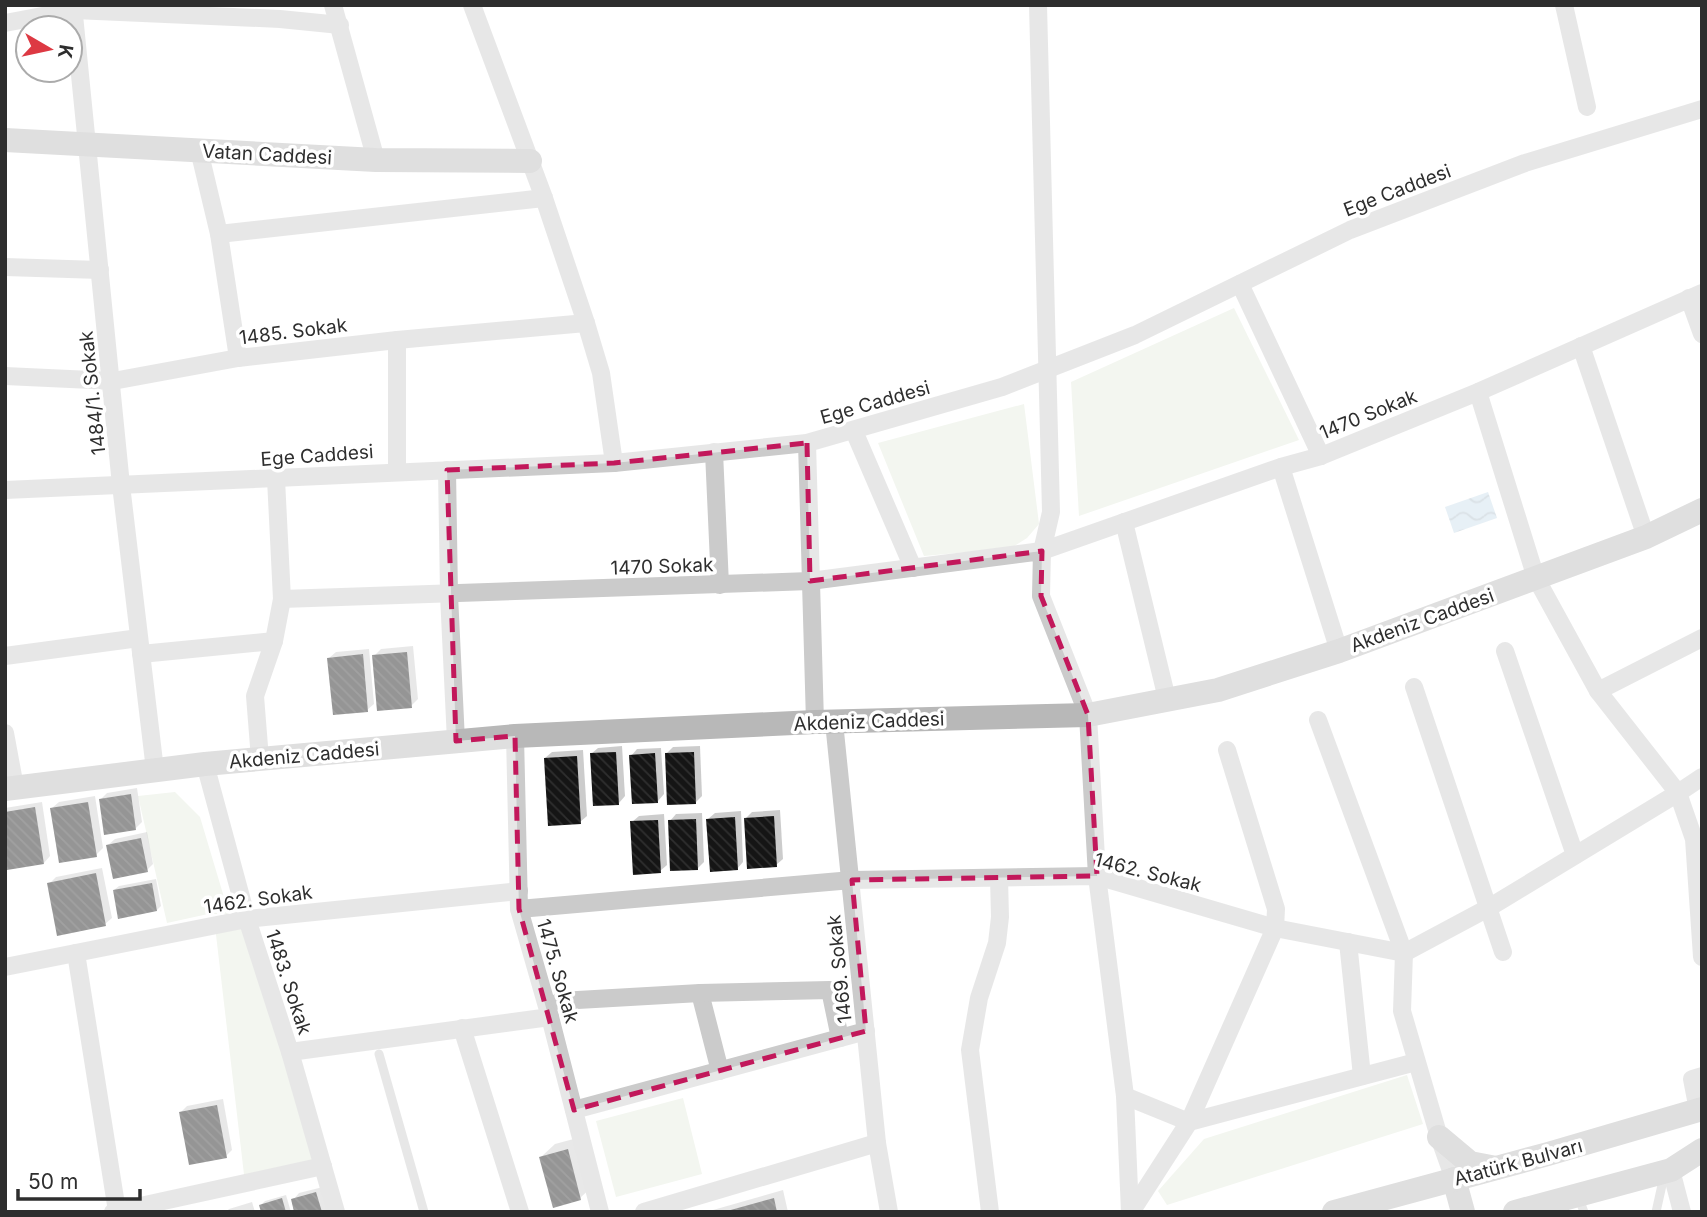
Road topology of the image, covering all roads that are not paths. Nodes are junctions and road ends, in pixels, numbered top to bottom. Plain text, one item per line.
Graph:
1 (333, 5) edge
2 (472, 5) edge
3 (1038, 5) edge
4 (1564, 5) edge
5 (74, 8) edge
6 (282, 12) edge
7 (5, 23) edge
8 (340, 25) junction
9 (1587, 107) dead end
10 (1702, 110) edge
11 (5, 141) edge
12 (87, 145) junction
13 (199, 150) junction
14 (376, 160) junction
15 (530, 161) junction
16 (544, 198) junction
17 (219, 234) junction
18 (5, 267) edge
19 (100, 270) junction
20 (1240, 284) junction
21 (1696, 296) edge
22 (586, 323) junction
23 (1702, 334) edge
24 (397, 340) junction
25 (1581, 346) junction
26 (238, 358) junction
27 (1047, 369) junction
28 (5, 376) edge
29 (113, 381) junction
30 (1478, 392) junction
31 (854, 431) junction
32 (807, 443) junction
33 (714, 453) junction
34 (1321, 456) junction
35 (614, 463) junction
36 (1281, 467) junction
37 (447, 470) junction
38 (397, 471) junction
39 (276, 480) junction
40 (121, 485) junction
41 (5, 491) edge
42 (1702, 510) edge
43 (1124, 522) junction
44 (1646, 537) junction
45 (1042, 551) junction
46 (913, 568) junction
47 (1536, 578) junction
48 (810, 581) junction
49 (720, 585) junction
50 (449, 595) junction
51 (282, 599) junction
52 (1702, 638) edge
53 (274, 641) junction
54 (140, 646) junction
55 (1339, 651) junction
56 (1506, 651) dead end
57 (5, 656) edge
58 (1414, 687) dead end
59 (1598, 691) junction
60 (1167, 699) junction
61 (1088, 715) junction
62 (1318, 720) dead end
63 (825, 722) junction
64 (5, 733) edge
65 (515, 736) junction
66 (456, 741) junction
67 (1227, 750) dead end
68 (260, 759) junction
69 (205, 764) junction
70 (155, 770) junction
71 (1702, 776) edge
72 (10, 788) edge
73 (1678, 793) junction
74 (1576, 855) junction
75 (1097, 876) junction
76 (999, 878) junction
77 (852, 880) junction
78 (519, 900) junction
79 (1490, 906) junction
80 (247, 919) junction
81 (1275, 928) junction
82 (1348, 942) junction
83 (1503, 951) dead end
84 (76, 953) junction
85 (1404, 953) junction
86 (1702, 957) edge
87 (5, 967) edge
88 (700, 993) junction
89 (560, 1001) dead end
90 (550, 1017) junction
91 (462, 1028) junction
92 (866, 1031) junction
93 (840, 1038) junction
94 (290, 1052) junction
95 (379, 1054) dead end
96 (1416, 1062) junction
97 (720, 1071) junction
98 (1362, 1076) junction
99 (1702, 1076) edge
100 (1125, 1096) junction
101 (1700, 1109) edge
102 (574, 1110) junction
103 (1189, 1122) junction
104 (1439, 1137) junction
105 (877, 1143) junction
106 (1702, 1150) edge
107 (323, 1166) junction
108 (1496, 1168) junction
109 (1668, 1171) junction
110 (1454, 1179) junction
111 (1581, 1203) edge
112 (115, 1211) edge
113 (336, 1212) edge
114 (424, 1212) edge
115 (520, 1212) edge
116 (600, 1212) edge
117 (644, 1212) edge
118 (889, 1212) edge
119 (990, 1212) edge
120 (1130, 1212) edge
121 (1334, 1212) edge
122 (1463, 1212) edge
123 (1515, 1212) edge
124 (1656, 1212) edge
125 (1682, 1212) edge

1 - 8 street
2 - 15 street
3 - 27 street
4 - 9 street
5 - 6 street
5 - 7 street
5 - 12 street, 1484/1. Sokak
6 - 8 street
8 - 14 street
10 - 20 street, Ege Caddesi
11 - 12 street, Vatan Caddesi
12 - 13 street, Vatan Caddesi
12 - 19 street, 1484/1. Sokak
13 - 14 street, Vatan Caddesi
13 - 17 street
14 - 15 street, Vatan Caddesi
15 - 16 street
16 - 17 street
16 - 22 street
17 - 26 street
18 - 19 street
19 - 29 street, 1484/1. Sokak
20 - 27 street, Ege Caddesi
20 - 34 street
21 - 23 street
21 - 25 street, 1470 Sokak
22 - 24 street, 1485. Sokak
22 - 35 street
24 - 26 street, 1485. Sokak
24 - 38 street
25 - 30 street, 1470 Sokak
25 - 44 street
26 - 29 street, 1485. Sokak
27 - 31 street, Ege Caddesi
27 - 45 street
28 - 29 street, 1485. Sokak
29 - 40 street, 1484/1. Sokak
30 - 34 street, 1470 Sokak
30 - 47 street
31 - 32 street, Ege Caddesi
31 - 46 street
32 - 33 street, Ege Caddesi
32 - 48 street, 1469. Sokak
33 - 35 street, Ege Caddesi
33 - 49 street
34 - 36 street, 1470 Sokak
35 - 37 street, Ege Caddesi
36 - 43 street, 1470 Sokak
36 - 55 street
37 - 38 street, Ege Caddesi
37 - 50 street
38 - 39 street, Ege Caddesi
39 - 40 street, Ege Caddesi
39 - 51 street
40 - 41 street, Ege Caddesi
40 - 54 street, 1484/1. Sokak
42 - 44 street, Akdeniz Caddesi
43 - 45 street, 1470 Sokak
43 - 60 street
44 - 47 street, Akdeniz Caddesi
45 - 46 street, 1470 Sokak
45 - 61 street
46 - 48 street, 1470 Sokak
47 - 55 street, Akdeniz Caddesi
47 - 59 street
48 - 49 street, 1470 Sokak
48 - 63 street, 1469. Sokak
49 - 50 street, 1470 Sokak
50 - 51 street, 1470 Sokak
50 - 66 street
51 - 53 street
52 - 59 street
53 - 54 street
53 - 68 street
54 - 57 street
54 - 70 street, 1484/1. Sokak
55 - 60 street, Akdeniz Caddesi
56 - 74 street
58 - 79 street
59 - 73 street
60 - 61 street, Akdeniz Caddesi
61 - 63 street, Akdeniz Caddesi
61 - 75 street
62 - 85 street
63 - 65 street, Akdeniz Caddesi
63 - 77 street, 1469. Sokak
64 - 72 street
65 - 66 street, Akdeniz Caddesi
65 - 78 street, 1475. Sokak
66 - 68 street, Akdeniz Caddesi
67 - 81 street
68 - 69 street, Akdeniz Caddesi
69 - 70 street, Akdeniz Caddesi
69 - 80 street, 1483. Sokak
70 - 72 street, Akdeniz Caddesi
71 - 73 street
73 - 74 street
73 - 86 street
74 - 79 street
75 - 76 street, 1462. Sokak
75 - 81 street, 1462. Sokak
75 - 100 street
76 - 77 street, 1462. Sokak
76 - 119 street
77 - 78 street, 1462. Sokak
77 - 92 street, 1469. Sokak
78 - 80 street, 1462. Sokak
78 - 90 street, 1475. Sokak
79 - 83 street
79 - 85 street
80 - 84 street, 1462. Sokak
80 - 94 street, 1483. Sokak
81 - 82 street, 1462. Sokak
81 - 103 street
82 - 85 street, 1462. Sokak
82 - 98 street
84 - 87 street, 1462. Sokak
84 - 112 street
85 - 96 street
88 - 89 street
88 - 93 street
88 - 97 street
90 - 91 street
90 - 102 street, 1475. Sokak
91 - 94 street
91 - 115 street
92 - 93 street
92 - 105 street, 1469. Sokak
93 - 97 street
94 - 107 street, 1483. Sokak
95 - 114 lane
96 - 98 street
96 - 104 street
97 - 102 street
98 - 103 street
99 - 101 street
100 - 103 street
100 - 120 street
101 - 108 street, Atatürk Bulvarı
102 - 116 street, 1475. Sokak
103 - 120 street
104 - 108 street
104 - 110 street
105 - 117 street
105 - 118 street, 1469. Sokak
106 - 109 street
107 - 112 street
107 - 113 street, 1483. Sokak
108 - 110 street, Atatürk Bulvarı
109 - 111 street
109 - 124 lane
109 - 125 street
110 - 121 street, Atatürk Bulvarı
110 - 122 street
111 - 123 street

